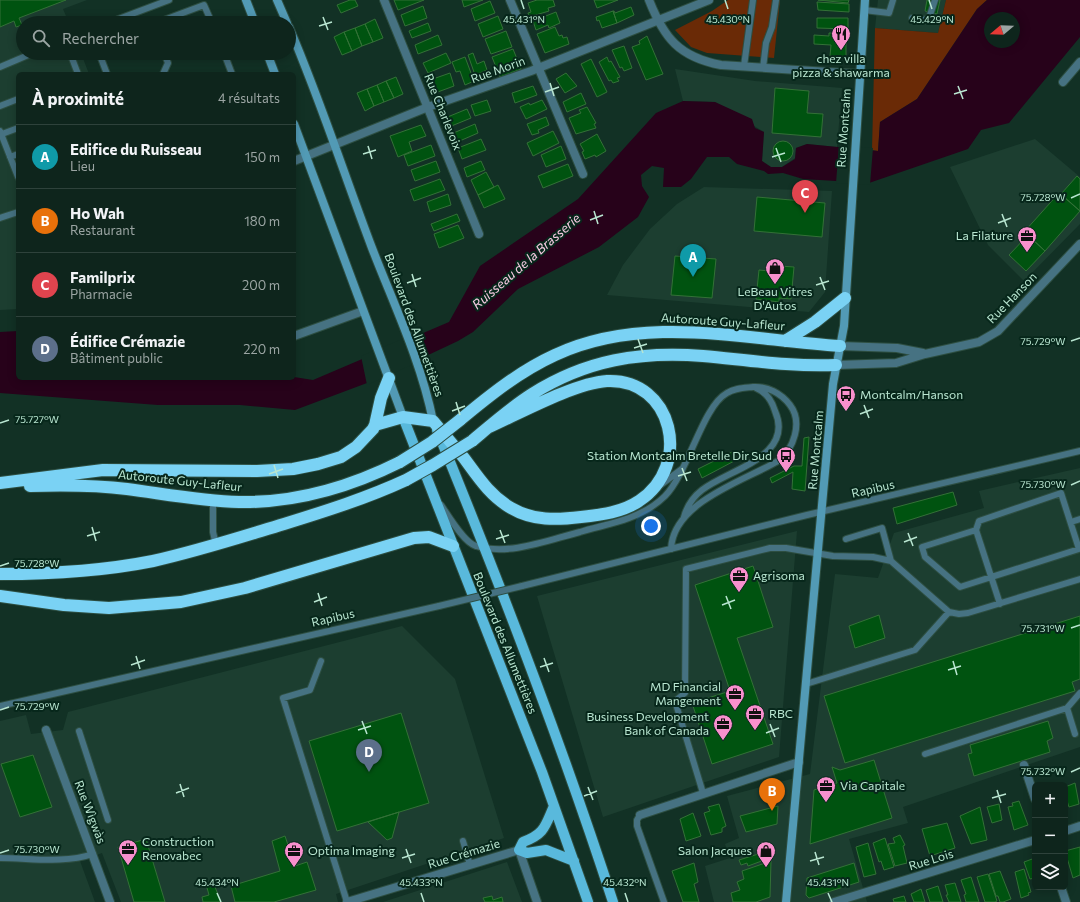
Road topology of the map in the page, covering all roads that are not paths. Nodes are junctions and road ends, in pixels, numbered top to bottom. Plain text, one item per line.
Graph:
1 (169, 0) edge
2 (246, 0) edge
3 (277, 0) edge
4 (384, 0) edge
5 (510, 0) edge
6 (649, 0) edge
7 (709, 0) edge
8 (753, 0) edge
9 (776, 0) edge
10 (865, 0) edge
11 (893, 0) edge
12 (935, 0) edge
13 (204, 2) edge
14 (864, 10) junction
15 (127, 16) edge
16 (172, 16) edge
17 (209, 16) edge
18 (252, 16) edge
19 (284, 16) edge
20 (912, 18) dead end
21 (657, 22) junction
22 (296, 43) edge
23 (16, 60) edge
24 (73, 60) edge
25 (102, 60) edge
26 (167, 60) edge
27 (227, 60) edge
28 (270, 60) edge
29 (1080, 62) edge
30 (744, 66) junction
31 (0, 67) edge
32 (538, 68) junction
33 (763, 68) junction
34 (77, 72) edge
35 (106, 72) edge
36 (164, 72) edge
37 (231, 72) edge
38 (274, 72) edge
39 (860, 74) junction
40 (1063, 82) dead end
41 (16, 100) edge
42 (0, 106) edge
43 (428, 107) junction
44 (16, 129) edge
45 (296, 129) edge
46 (1, 133) edge
47 (334, 145) junction
48 (16, 155) edge
49 (306, 156) junction
50 (10, 157) junction
51 (296, 160) edge
52 (16, 172) edge
53 (583, 174) dead end
54 (16, 213) edge
55 (0, 218) edge
56 (479, 234) dead end
57 (1080, 244) edge
58 (845, 298) junction
59 (363, 311) junction
60 (296, 335) edge
61 (785, 341) junction
62 (840, 346) junction
63 (925, 354) junction
64 (836, 365) junction
65 (388, 385) junction
66 (750, 388) junction
67 (403, 417) junction
68 (433, 421) junction
69 (375, 425) junction
70 (489, 427) junction
71 (1080, 451) edge
72 (684, 468) junction
73 (0, 483) edge
74 (0, 486) edge
75 (655, 489) junction
76 (432, 493) junction
77 (214, 500) junction
78 (822, 512) junction
79 (683, 518) junction
80 (1080, 519) edge
81 (1071, 522) junction
82 (976, 530) junction
83 (846, 538) dead end
84 (216, 545) junction
85 (453, 546) junction
86 (484, 548) junction
87 (671, 549) junction
88 (818, 553) junction
89 (891, 562) junction
90 (0, 574) edge
91 (991, 577) junction
92 (1080, 579) edge
93 (0, 596) edge
94 (1000, 604) junction
95 (949, 612) junction
96 (321, 661) dead end
97 (806, 684) junction
98 (1080, 693) edge
99 (0, 706) edge
100 (1067, 708) junction
101 (46, 730) dead end
102 (80, 731) dead end
103 (1075, 734) dead end
104 (925, 754) dead end
105 (799, 762) junction
106 (1024, 765) dead end
107 (1032, 790) edge
108 (703, 793) junction
109 (554, 806) junction
110 (640, 815) joint
111 (108, 820) dead end
112 (1080, 826) edge
113 (1068, 830) edge
114 (463, 841) dead end
115 (1032, 841) edge
116 (519, 850) junction
117 (93, 854) junction
118 (0, 858) edge
119 (574, 861) junction
120 (470, 865) junction
121 (1062, 890) edge
122 (110, 902) edge
123 (347, 902) edge
124 (537, 902) edge
125 (588, 902) edge
126 (613, 902) edge
127 (664, 902) edge
128 (786, 902) edge
129 (834, 902) edge
130 (1066, 902) edge

1 - 15 lane
2 - 18 main road
3 - 19 main road
4 - 43 street, Rue Charlevoix
5 - 32 street
6 - 21 street
7 - 21 street, Rue Morin
8 - 30 lane
9 - 33 lane
10 - 14 main road, Rue Montcalm
11 - 14 lane
12 - 20 lane
13 - 16 lane
13 - 17 lane
14 - 39 main road, Rue Montcalm
21 - 30 street
21 - 32 street, Rue Morin
22 - 47 main road, Boulevard des Allumettières
23 - 31 lane
24 - 34 lane
25 - 35 lane
26 - 36 lane
27 - 37 lane
28 - 38 main road
29 - 40 street
30 - 33 street
32 - 43 street, Rue Morin
32 - 53 street
33 - 39 street
39 - 58 main road, Rue Montcalm
41 - 42 lane
43 - 47 street, Rue Morin
43 - 56 street, Rue Charlevoix
44 - 46 lane
45 - 49 main road, Boulevard des Allumettières
46 - 50 lane
47 - 49 street, Rue Morin
47 - 68 main road, Boulevard des Allumettières
48 - 50 lane
49 - 51 street, Rue Morin
49 - 59 main road, Boulevard des Allumettières
50 - 52 lane
54 - 55 lane
57 - 63 street, Rue Hanson
58 - 61 highway
58 - 62 main road, Rue Montcalm
59 - 60 street
59 - 65 main road, Boulevard des Allumettières
61 - 62 highway, Autoroute Guy-Lafleur
61 - 77 highway, Autoroute Guy-Lafleur, bridge
62 - 63 street, Rue Hanson
62 - 64 main road, Rue Montcalm
63 - 64 street, Rue Hanson
64 - 70 highway
64 - 78 main road, Rue Montcalm
65 - 67 main road, Boulevard des Allumettières
65 - 69 highway
66 - 72 lane
66 - 79 lane
66 - 79 lane
67 - 68 highway
67 - 69 highway
67 - 76 main road, Boulevard des Allumettières
68 - 75 highway
68 - 86 main road, Boulevard des Allumettières
69 - 73 highway
70 - 75 highway
70 - 84 highway, bridge
71 - 78 lane, Rapibus
72 - 75 lane
72 - 86 lane
74 - 77 highway, Autoroute Guy-Lafleur
76 - 85 main road, Boulevard des Allumettières
76 - 86 lane
77 - 84 lane
78 - 87 lane, Rapibus
78 - 88 main road, Rue Montcalm
79 - 87 lane
80 - 81 lane
81 - 82 lane
81 - 91 lane
82 - 91 lane
82 - 91 lane
83 - 89 lane
84 - 90 highway
85 - 93 highway
85 - 109 main road, Boulevard des Allumettières
86 - 126 main road, Boulevard des Allumettières
87 - 99 lane, Rapibus, bridge
88 - 89 lane
88 - 97 main road, Rue Montcalm
88 - 108 lane
89 - 95 lane
91 - 94 lane
92 - 94 lane
94 - 95 lane
95 - 97 lane
96 - 123 lane
97 - 105 main road, Rue Montcalm
98 - 100 lane
100 - 103 lane
100 - 104 lane
101 - 117 street, Rue Wìgwàs
102 - 111 lane
105 - 108 street
105 - 128 main road, Rue Montcalm
106 - 107 street
108 - 110 street
109 - 116 main road
109 - 119 main road, Boulevard des Allumettières
110 - 127 lane
112 - 113 street
114 - 120 lane
115 - 129 street, Rue Lois
116 - 119 main road
116 - 120 street, Rue Crémazie
116 - 124 street
117 - 118 lane
117 - 122 street, Rue Wìgwàs
119 - 125 main road, Boulevard des Allumettières
120 - 123 street, Rue Crémazie
121 - 130 street

